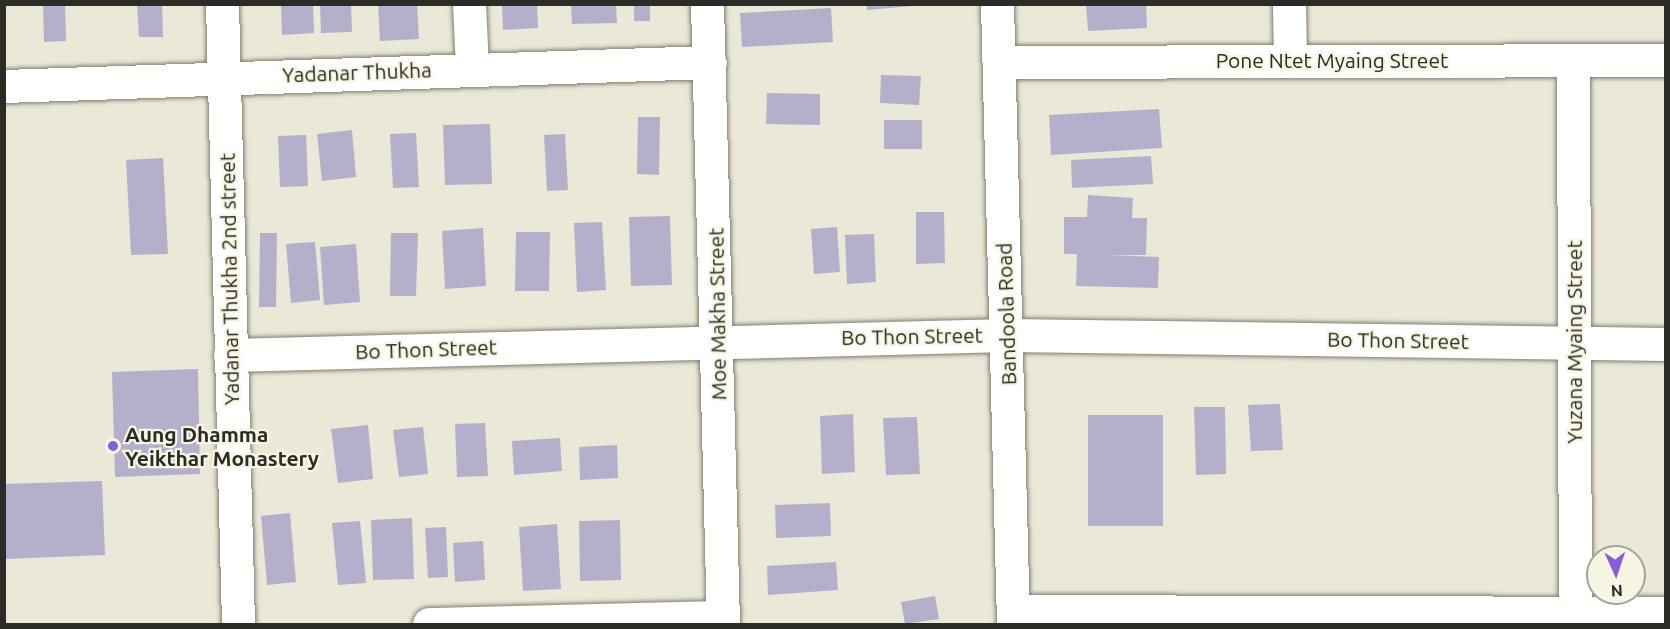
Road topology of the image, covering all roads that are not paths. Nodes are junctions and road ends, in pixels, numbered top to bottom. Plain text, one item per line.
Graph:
1 (222, 4) edge
2 (469, 4) edge
3 (707, 4) edge
4 (997, 4) edge
5 (1289, 4) edge
6 (1290, 60) junction
7 (1573, 60) junction
8 (1665, 60) edge
9 (710, 62) junction
10 (999, 62) junction
11 (472, 68) junction
12 (225, 77) junction
13 (4, 87) edge
14 (1007, 335) junction
15 (718, 340) junction
16 (1574, 343) junction
17 (1665, 344) edge
18 (230, 354) junction
19 (1665, 614) edge
20 (1013, 618) edge
21 (1575, 619) edge
22 (723, 621) edge
23 (238, 624) edge
24 (429, 624) edge
25 (484, 624) edge

1 - 12 street, Yadanar Thukha 2nd street
2 - 11 street
3 - 9 street, Moe Makha Street
4 - 10 street, Bandoola Road
5 - 6 street
6 - 7 street, Pone Ntet Myaing Street
6 - 10 street, Pone Ntet Myaing Street
7 - 8 street, Pone Ntet Myaing Street
7 - 16 street, Yuzana Myaing Street
9 - 11 street, Yadanar Thukha
9 - 15 street, Moe Makha Street
10 - 14 street, Bandoola Road
11 - 12 street, Yadanar Thukha
12 - 13 street, Yadanar Thukha
12 - 18 street, Yadanar Thukha 2nd street
14 - 15 street, Bo Thon Street
14 - 16 street, Bo Thon Street
14 - 20 street, Bandoola Road
15 - 18 street, Bo Thon Street
15 - 22 street, Moe Makha Street
16 - 17 street, Bo Thon Street
16 - 21 street, Yuzana Myaing Street
18 - 23 street, Yadanar Thukha 2nd street
19 - 21 street
20 - 21 street
22 - 25 street
24 - 25 street

